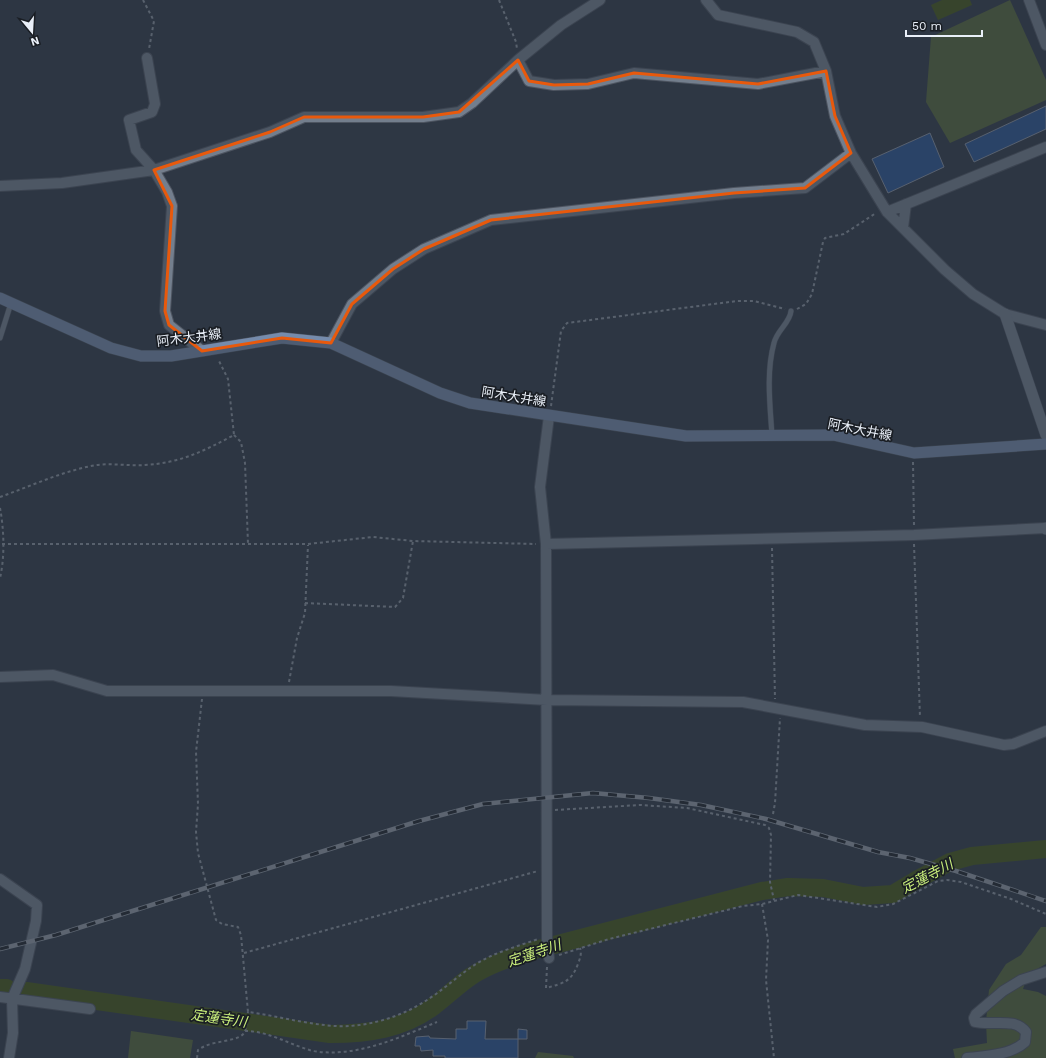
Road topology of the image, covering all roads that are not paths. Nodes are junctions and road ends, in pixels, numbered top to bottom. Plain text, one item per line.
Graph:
1 (600, 0) edge
2 (706, 0) edge
3 (1030, 0) edge
4 (1046, 44) edge
5 (147, 58) road end
6 (518, 60) junction
7 (826, 71) junction
8 (1046, 147) edge
9 (851, 153) junction
10 (154, 170) junction
11 (0, 186) edge
12 (906, 204) junction
13 (885, 210) junction
14 (903, 228) junction
15 (0, 298) edge
16 (11, 303) junction
17 (791, 311) road end
18 (1005, 314) junction
19 (1046, 325) edge
20 (0, 338) edge
21 (331, 344) junction
22 (207, 350) junction
23 (549, 416) junction
24 (772, 435) junction
25 (1046, 435) edge
26 (1046, 444) edge
27 (1046, 529) edge
28 (546, 544) junction
29 (0, 681) edge
30 (547, 700) junction
31 (1046, 731) edge
32 (0, 879) edge
33 (550, 958) road end
34 (1046, 972) edge
35 (0, 997) edge
36 (12, 999) junction
37 (90, 1009) dead end
38 (9, 1058) edge
39 (968, 1058) edge

1 - 6 street
2 - 7 street
3 - 4 street
5 - 10 street
6 - 7 street
6 - 10 street
7 - 9 street
8 - 12 street
9 - 13 street
9 - 21 street
10 - 11 street
10 - 22 street
12 - 13 street
12 - 14 street
13 - 14 street
14 - 18 street
15 - 16 main road, 阿木大井線
16 - 20 lane
16 - 22 main road, 阿木大井線
17 - 24 lane
18 - 19 street
18 - 25 street
21 - 22 main road, 阿木大井線
21 - 23 main road, 阿木大井線
23 - 24 main road, 阿木大井線
23 - 28 street
24 - 26 main road, 阿木大井線
27 - 28 street
28 - 30 street
29 - 30 street
30 - 31 street
30 - 33 street
32 - 36 street
34 - 39 street
35 - 36 street
36 - 37 street
36 - 38 street

